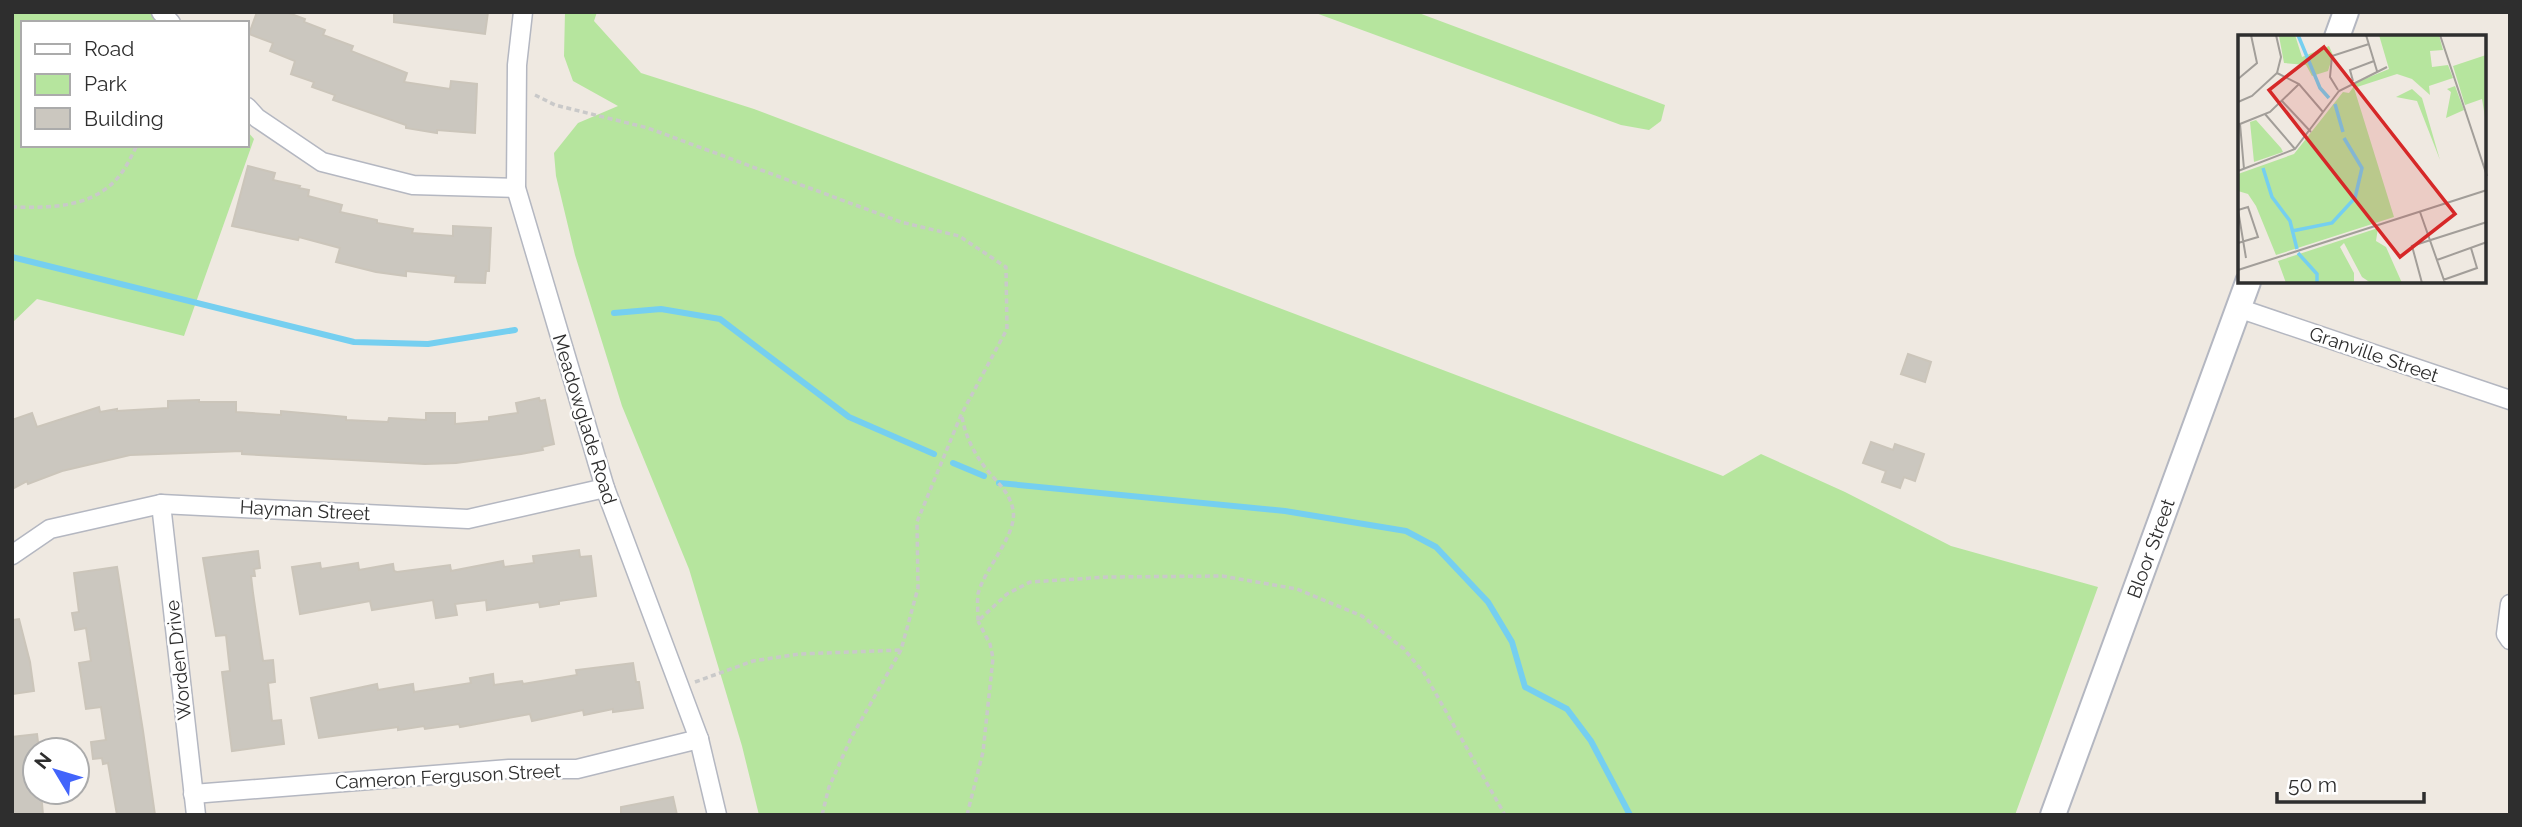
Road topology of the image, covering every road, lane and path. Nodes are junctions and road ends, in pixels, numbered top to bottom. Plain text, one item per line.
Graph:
1 (523, 12) edge
2 (2346, 12) edge
3 (2338, 35) edge
4 (517, 87) junction
5 (248, 108) edge
6 (136, 147) edge
7 (516, 188) junction
8 (12, 207) edge
9 (2247, 284) edge
10 (2238, 308) junction
11 (2510, 400) edge
12 (961, 415) junction
13 (605, 488) junction
14 (161, 504) junction
15 (12, 555) edge
16 (2510, 604) edge
17 (978, 621) junction
18 (2510, 640) edge
19 (901, 650) junction
20 (680, 688) junction
21 (699, 739) junction
22 (193, 794) junction
23 (196, 815) edge
24 (717, 815) edge
25 (822, 815) edge
26 (967, 815) edge
27 (1505, 815) edge
28 (2053, 815) edge

1 - 4 street, Meadowglade Road
2 - 3 main road
4 - 7 street, Meadowglade Road
4 - 12 path
5 - 7 street
6 - 8 path
7 - 13 street, Meadowglade Road
9 - 10 main road, Bloor Street
10 - 11 street, Granville Street
10 - 28 main road, Bloor Street
12 - 17 path
12 - 19 path
13 - 14 street, Hayman Street
13 - 20 street, Meadowglade Road
14 - 15 street, Hayman Street
14 - 22 street, Worden Drive
16 - 18 street
17 - 26 path
17 - 27 path
19 - 20 path
19 - 25 path
20 - 21 street, Meadowglade Road
21 - 22 street, Cameron Ferguson Street
21 - 24 street, Meadowglade Road
22 - 23 street, Worden Drive

